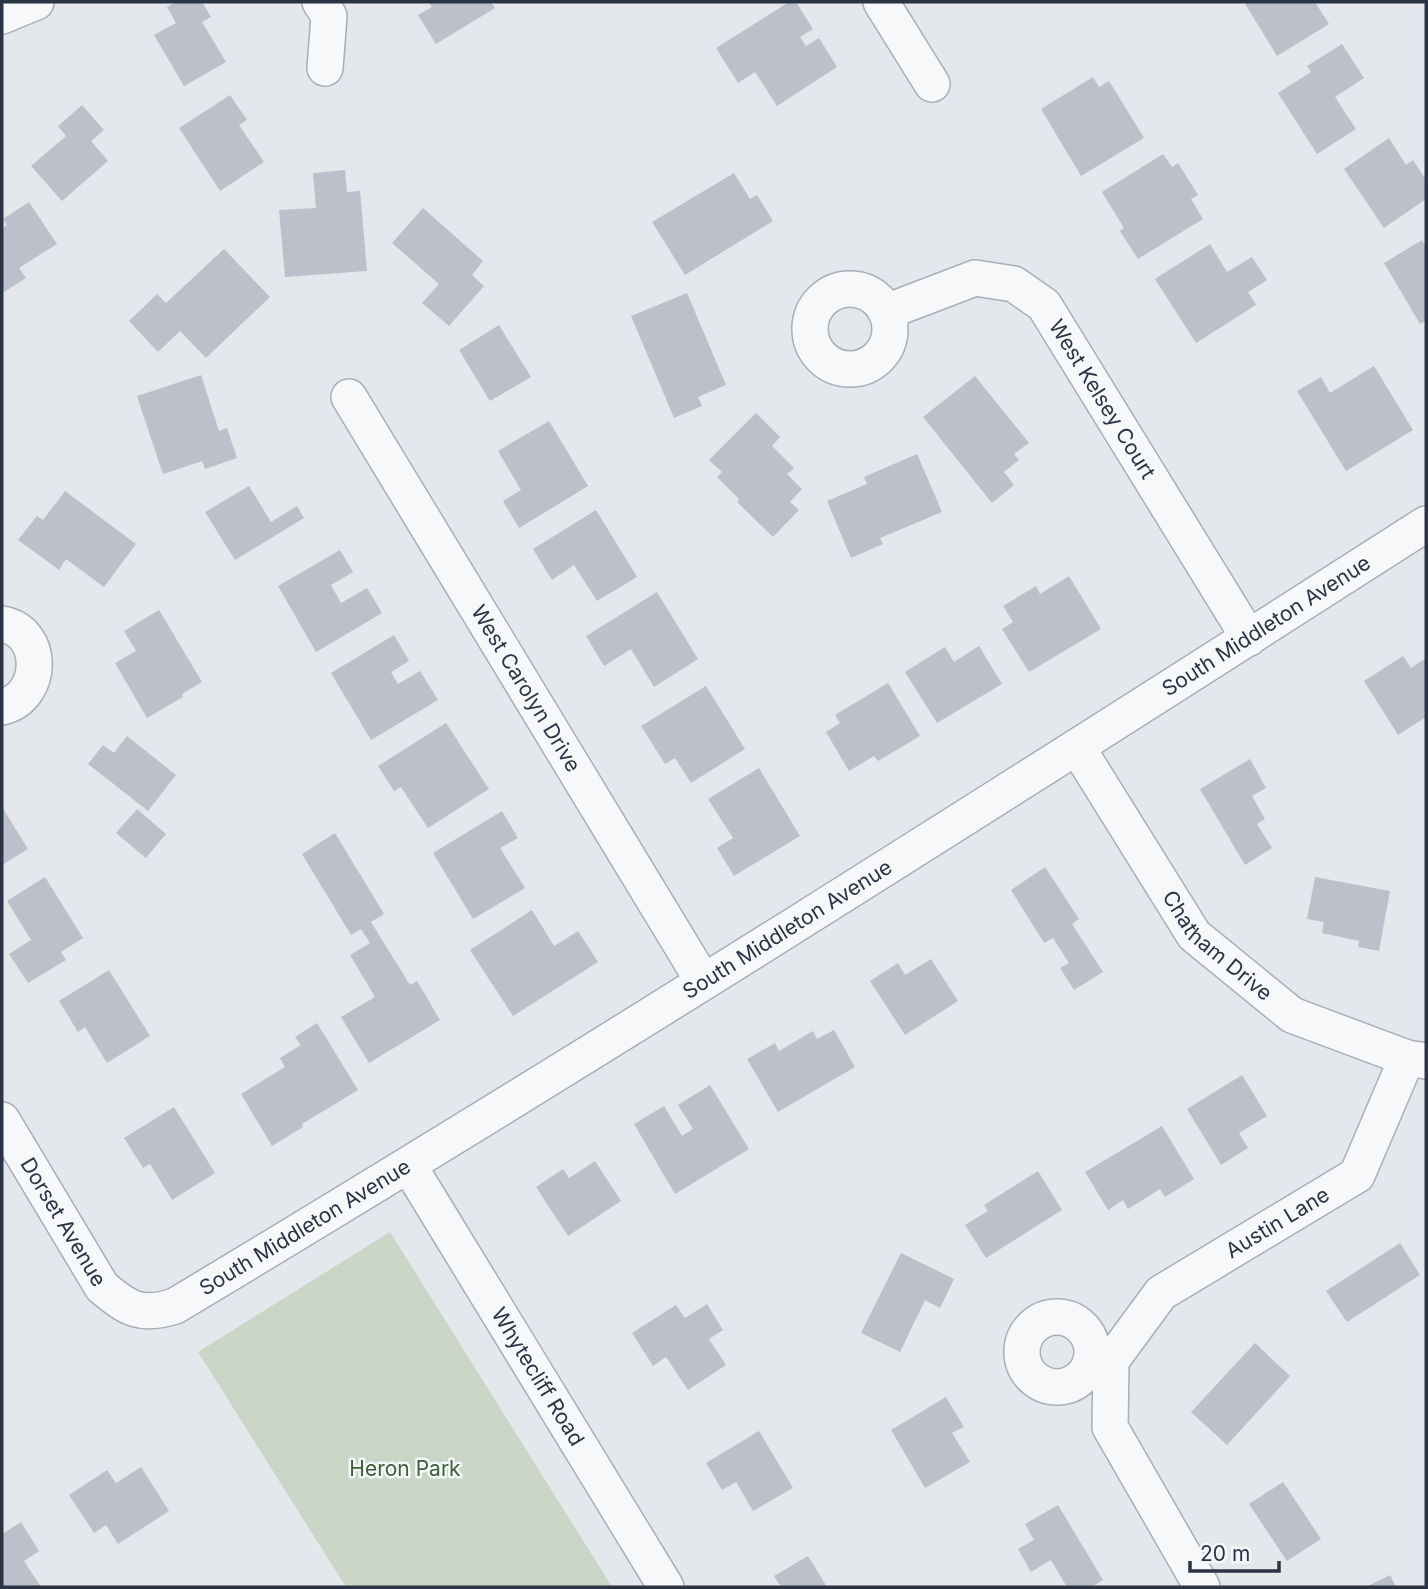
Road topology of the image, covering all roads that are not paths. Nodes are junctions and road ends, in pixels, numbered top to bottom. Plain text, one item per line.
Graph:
1 (36, 2) edge
2 (320, 2) edge
3 (881, 2) edge
4 (2, 16) edge
5 (324, 68) dead end
6 (932, 84) dead end
7 (887, 312) dead end
8 (349, 397) dead end
9 (1426, 524) edge
10 (2, 624) edge
11 (1249, 638) junction
12 (2, 707) edge
13 (1077, 747) junction
14 (703, 981) junction
15 (1417, 1060) edge
16 (2, 1120) edge
17 (409, 1166) junction
18 (138, 1311) joint
19 (666, 1587) edge
20 (1202, 1587) edge

1 - 4 street
2 - 5 street
3 - 6 street
7 - 11 street, West Kelsey Court
8 - 14 street, West Carolyn Drive
9 - 11 street, South Middleton Avenue
10 - 12 street
11 - 13 street, South Middleton Avenue
13 - 14 street, South Middleton Avenue
13 - 15 street, Chatham Drive
14 - 17 street, South Middleton Avenue
15 - 20 street, Austin Lane
16 - 18 street, Dorset Avenue
17 - 18 street, South Middleton Avenue
17 - 19 street, Whytecliff Road

